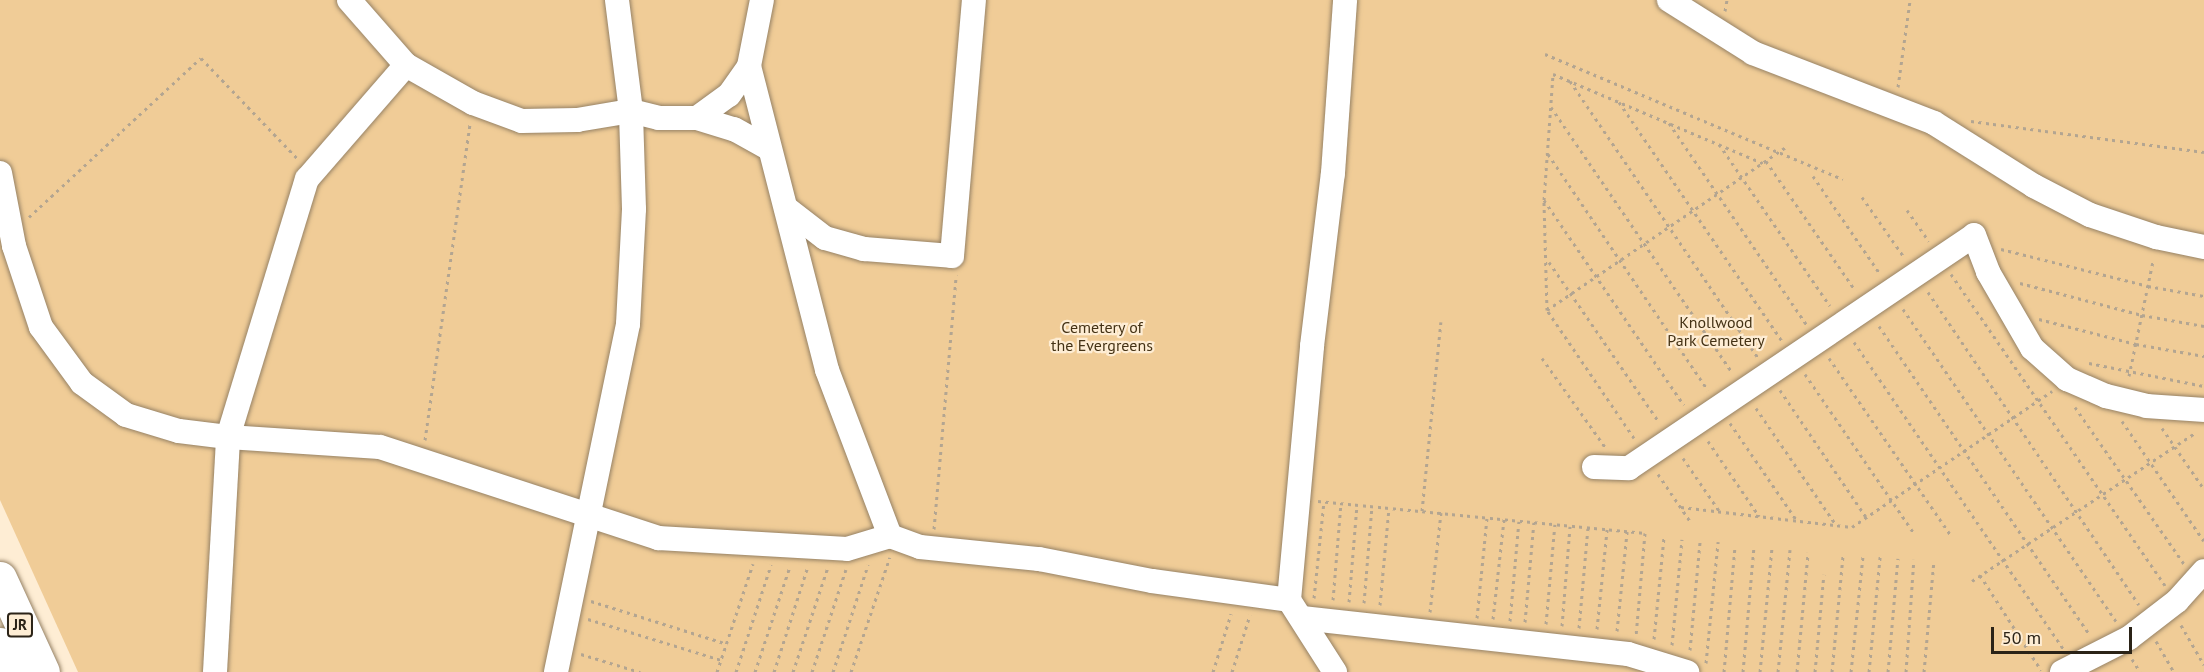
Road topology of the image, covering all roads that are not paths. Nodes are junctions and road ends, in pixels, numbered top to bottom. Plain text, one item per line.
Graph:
1 (350, 0) edge
2 (617, 0) edge
3 (762, 0) edge
4 (974, 0) edge
5 (1345, 0) edge
6 (1669, 0) edge
7 (406, 65) junction
8 (749, 66) junction
9 (631, 111) junction
10 (697, 118) junction
11 (768, 147) junction
12 (0, 173) edge
13 (786, 208) junction
14 (2204, 247) edge
15 (2202, 420) edge
16 (228, 437) junction
17 (1594, 467) dead end
18 (588, 513) junction
19 (887, 538) junction
20 (2200, 576) edge
21 (0, 578) edge
22 (1301, 609) junction
23 (0, 644) edge
24 (1688, 664) edge
25 (2069, 670) edge
26 (13, 672) edge
27 (43, 672) edge
28 (215, 672) edge
29 (556, 672) edge
30 (1335, 672) edge

1 - 7 lane
2 - 9 lane
3 - 8 lane
4 - 13 lane
5 - 22 lane
6 - 14 lane
7 - 9 lane
7 - 16 lane
8 - 10 lane
8 - 11 lane
9 - 10 lane
9 - 18 lane
10 - 11 lane
11 - 13 lane
12 - 16 lane
13 - 19 lane
15 - 17 lane
16 - 18 lane
16 - 28 lane
18 - 19 lane
18 - 29 lane
19 - 22 lane
20 - 25 lane
21 - 27 highway, JR
22 - 24 lane
22 - 30 lane
23 - 26 highway, JR

